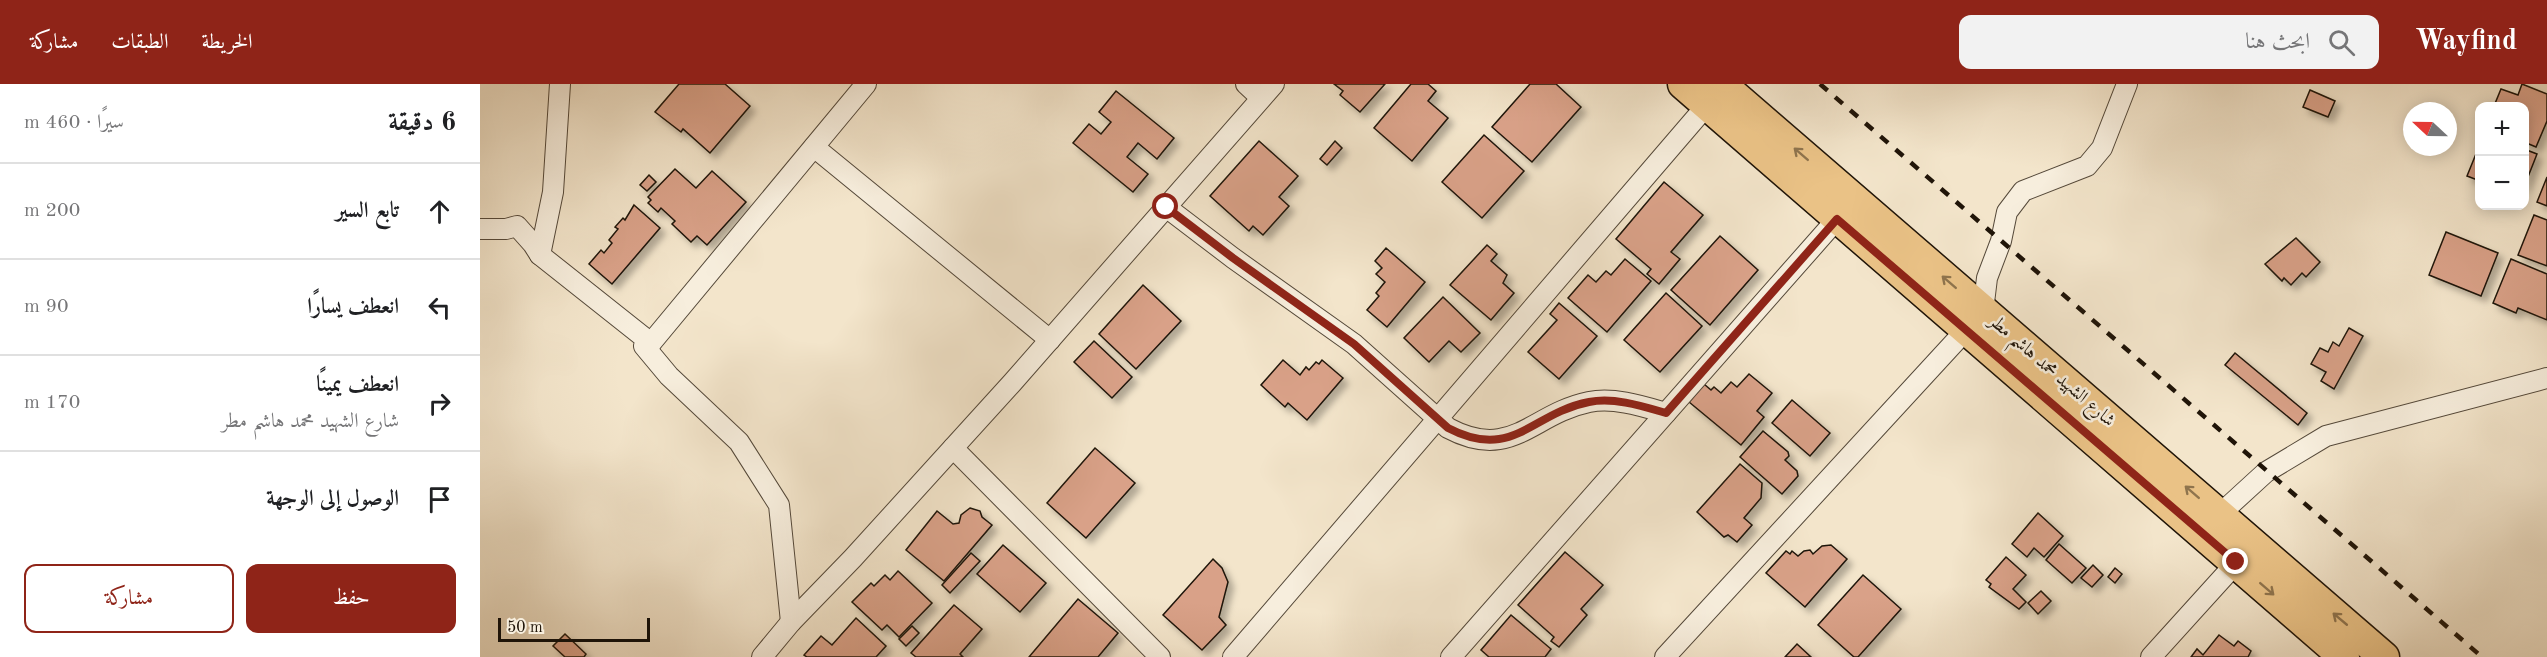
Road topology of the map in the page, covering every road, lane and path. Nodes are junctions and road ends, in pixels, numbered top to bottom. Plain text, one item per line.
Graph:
1 (560, 84) edge
2 (866, 84) edge
3 (1246, 84) edge
4 (1683, 84) edge
5 (2127, 84) edge
6 (1268, 91) edge
7 (1714, 94) edge
8 (814, 147) junction
9 (1166, 207) junction
10 (1837, 219) junction
11 (480, 229) edge
12 (540, 255) junction
13 (1974, 321) junction
14 (1050, 340) junction
15 (651, 343) junction
16 (2547, 378) edge
17 (1666, 413) junction
18 (1438, 420) junction
19 (953, 448) junction
20 (2219, 515) junction
21 (2236, 562) junction
22 (791, 622) junction
23 (2363, 653) edge
24 (762, 657) edge
25 (1160, 657) edge
26 (1233, 657) edge
27 (1451, 657) edge
28 (1665, 657) edge
29 (2151, 657) edge

1 - 12 street
2 - 8 street
3 - 6 street
4 - 7 main road, شارع الشهيد محمد هاشم مطر
5 - 13 street
6 - 9 street
7 - 10 main road, شارع الشهيد محمد هاشم مطر
13 -> 7 main road, شارع الشهيد محمد هاشم مطر
7 - 18 street
8 - 14 street
8 - 15 street
9 - 14 street
9 - 18 street
10 - 13 main road, شارع الشهيد محمد هاشم مطر
10 - 17 street
11 - 12 street
12 - 15 street
20 -> 13 main road, شارع الشهيد محمد هاشم مطر
13 - 21 main road, شارع الشهيد محمد هاشم مطر
13 - 28 street
14 - 19 street
15 - 22 street
16 - 20 street
17 - 18 street
17 - 27 street
18 - 26 street
19 - 22 street
19 - 25 street
23 -> 20 main road, شارع الشهيد محمد هاشم مطر
21 -> 23 main road, شارع الشهيد محمد هاشم مطر
21 - 29 street
22 - 24 street

